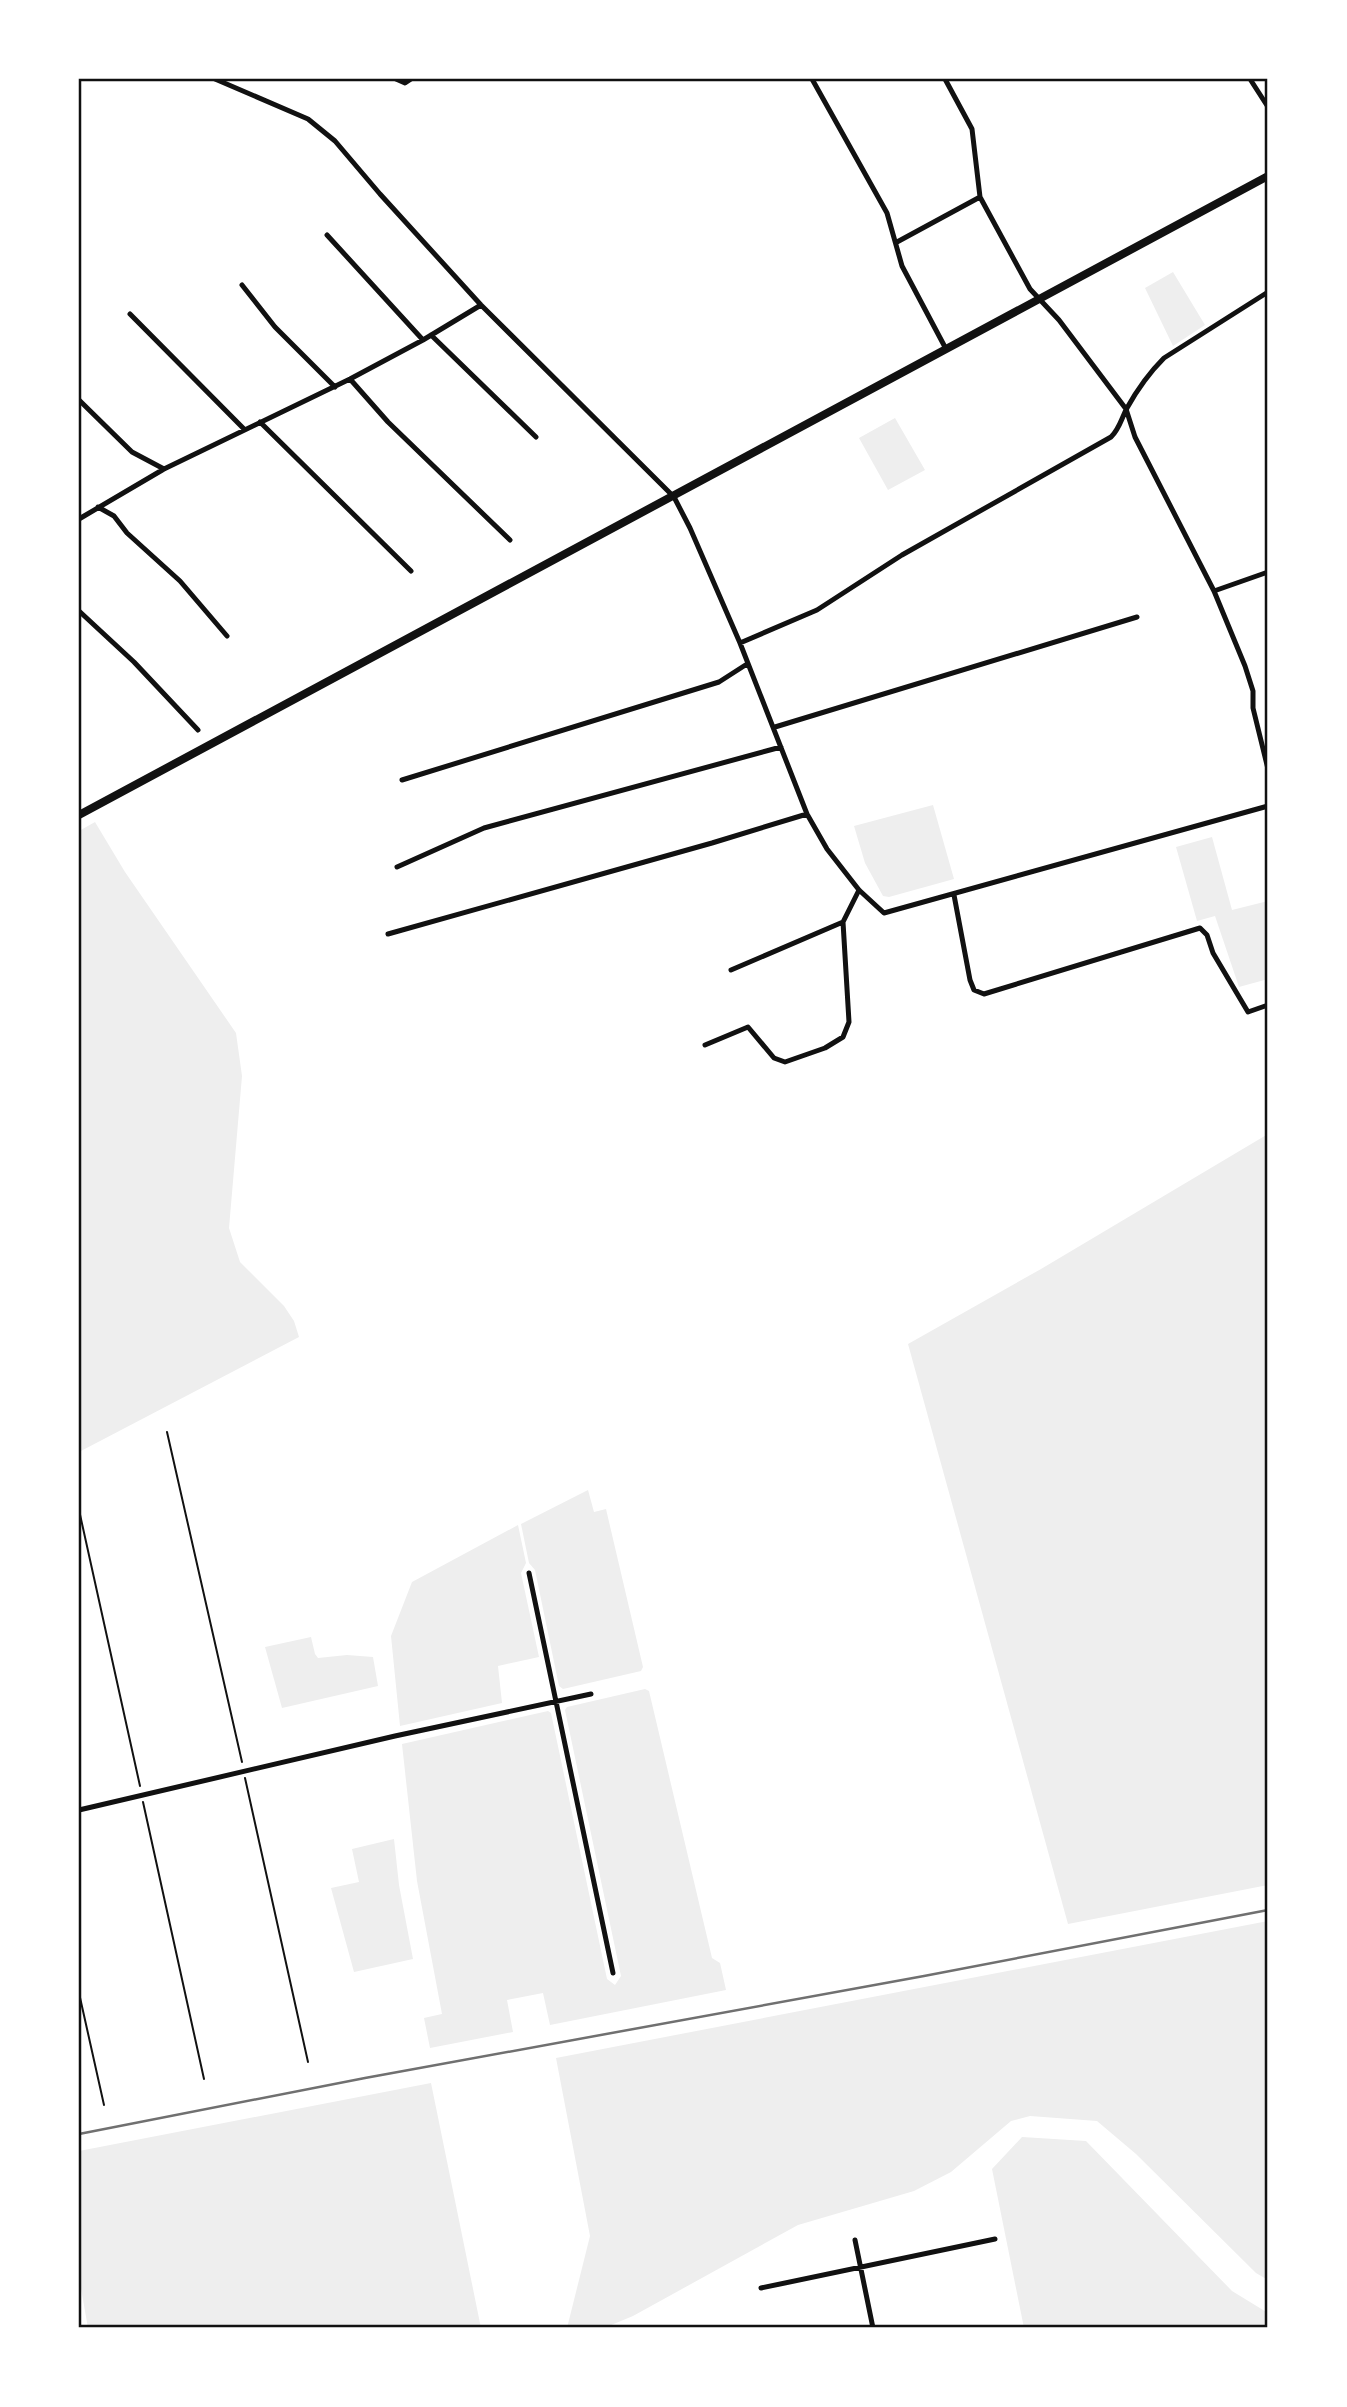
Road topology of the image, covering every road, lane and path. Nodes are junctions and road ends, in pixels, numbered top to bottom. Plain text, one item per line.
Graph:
1 (215, 79) edge
2 (396, 79) edge
3 (411, 79) edge
4 (812, 79) edge
5 (945, 79) edge
6 (1250, 79) edge
7 (1268, 107) edge
8 (1268, 176) edge
9 (980, 198) junction
10 (327, 236) dead end
11 (897, 242) junction
12 (242, 285) dead end
13 (1268, 292) edge
14 (1040, 300) junction
15 (481, 305) junction
16 (130, 314) dead end
17 (431, 335) junction
18 (423, 340) junction
19 (946, 349) junction
20 (350, 379) junction
21 (335, 387) junction
22 (79, 400) edge
23 (1126, 409) junction
24 (260, 422) junction
25 (244, 429) junction
26 (536, 437) dead end
27 (164, 469) junction
28 (674, 497) junction
29 (98, 507) junction
30 (79, 519) edge
31 (510, 540) dead end
32 (411, 571) dead end
33 (1268, 572) edge
34 (1214, 591) junction
35 (79, 611) edge
36 (1137, 617) dead end
37 (227, 636) dead end
38 (740, 643) junction
39 (747, 664) junction
40 (775, 727) junction
41 (198, 730) dead end
42 (781, 747) junction
43 (1268, 769) edge
44 (402, 780) dead end
45 (1268, 806) edge
46 (807, 814) junction
47 (79, 815) edge
48 (397, 867) dead end
49 (859, 890) junction
50 (954, 895) junction
51 (843, 922) junction
52 (388, 934) dead end
53 (731, 970) dead end
54 (1268, 1005) edge
55 (705, 1045) dead end
56 (167, 1432) dead end
57 (530, 1573) dead end
58 (591, 1694) dead end
59 (556, 1702) junction
60 (244, 1773) junction
61 (79, 1810) edge
62 (613, 1973) dead end
63 (79, 1993) edge
64 (308, 2062) dead end
65 (104, 2105) dead end
66 (995, 2239) dead end
67 (855, 2240) dead end
68 (761, 2288) dead end
69 (873, 2328) edge

1 - 15 street
2 - 3 street
4 - 11 street
5 - 9 street
6 - 7 street
8 - 14 main road
9 - 11 street
9 - 14 street
10 - 18 street
11 - 19 street
12 - 21 street
13 - 23 street
14 - 19 main road
14 - 23 street
15 - 17 street
15 - 28 street
16 - 25 street
17 - 18 street
17 - 26 street
18 - 20 street
19 - 28 main road
20 - 21 street
20 - 31 street
21 - 24 street
22 - 27 street
23 - 34 street
23 - 38 street
24 - 25 street
24 - 32 street
25 - 27 street
27 - 29 street
28 - 38 street
28 - 47 main road
29 - 30 street
29 - 37 street
33 - 34 street
34 - 43 street
35 - 41 street
36 - 40 street
38 - 39 street
39 - 40 street
39 - 44 street
40 - 42 street
42 - 46 street
42 - 48 street
45 - 50 street
46 - 49 street
46 - 52 street
49 - 50 street
49 - 51 street
50 - 54 street
51 - 53 street
51 - 55 street
56 - 60 path
57 - 59 street
58 - 59 street
59 - 60 street
59 - 62 street
60 - 61 street
60 - 64 path
63 - 65 path
66 - 68 street
67 - 69 street

